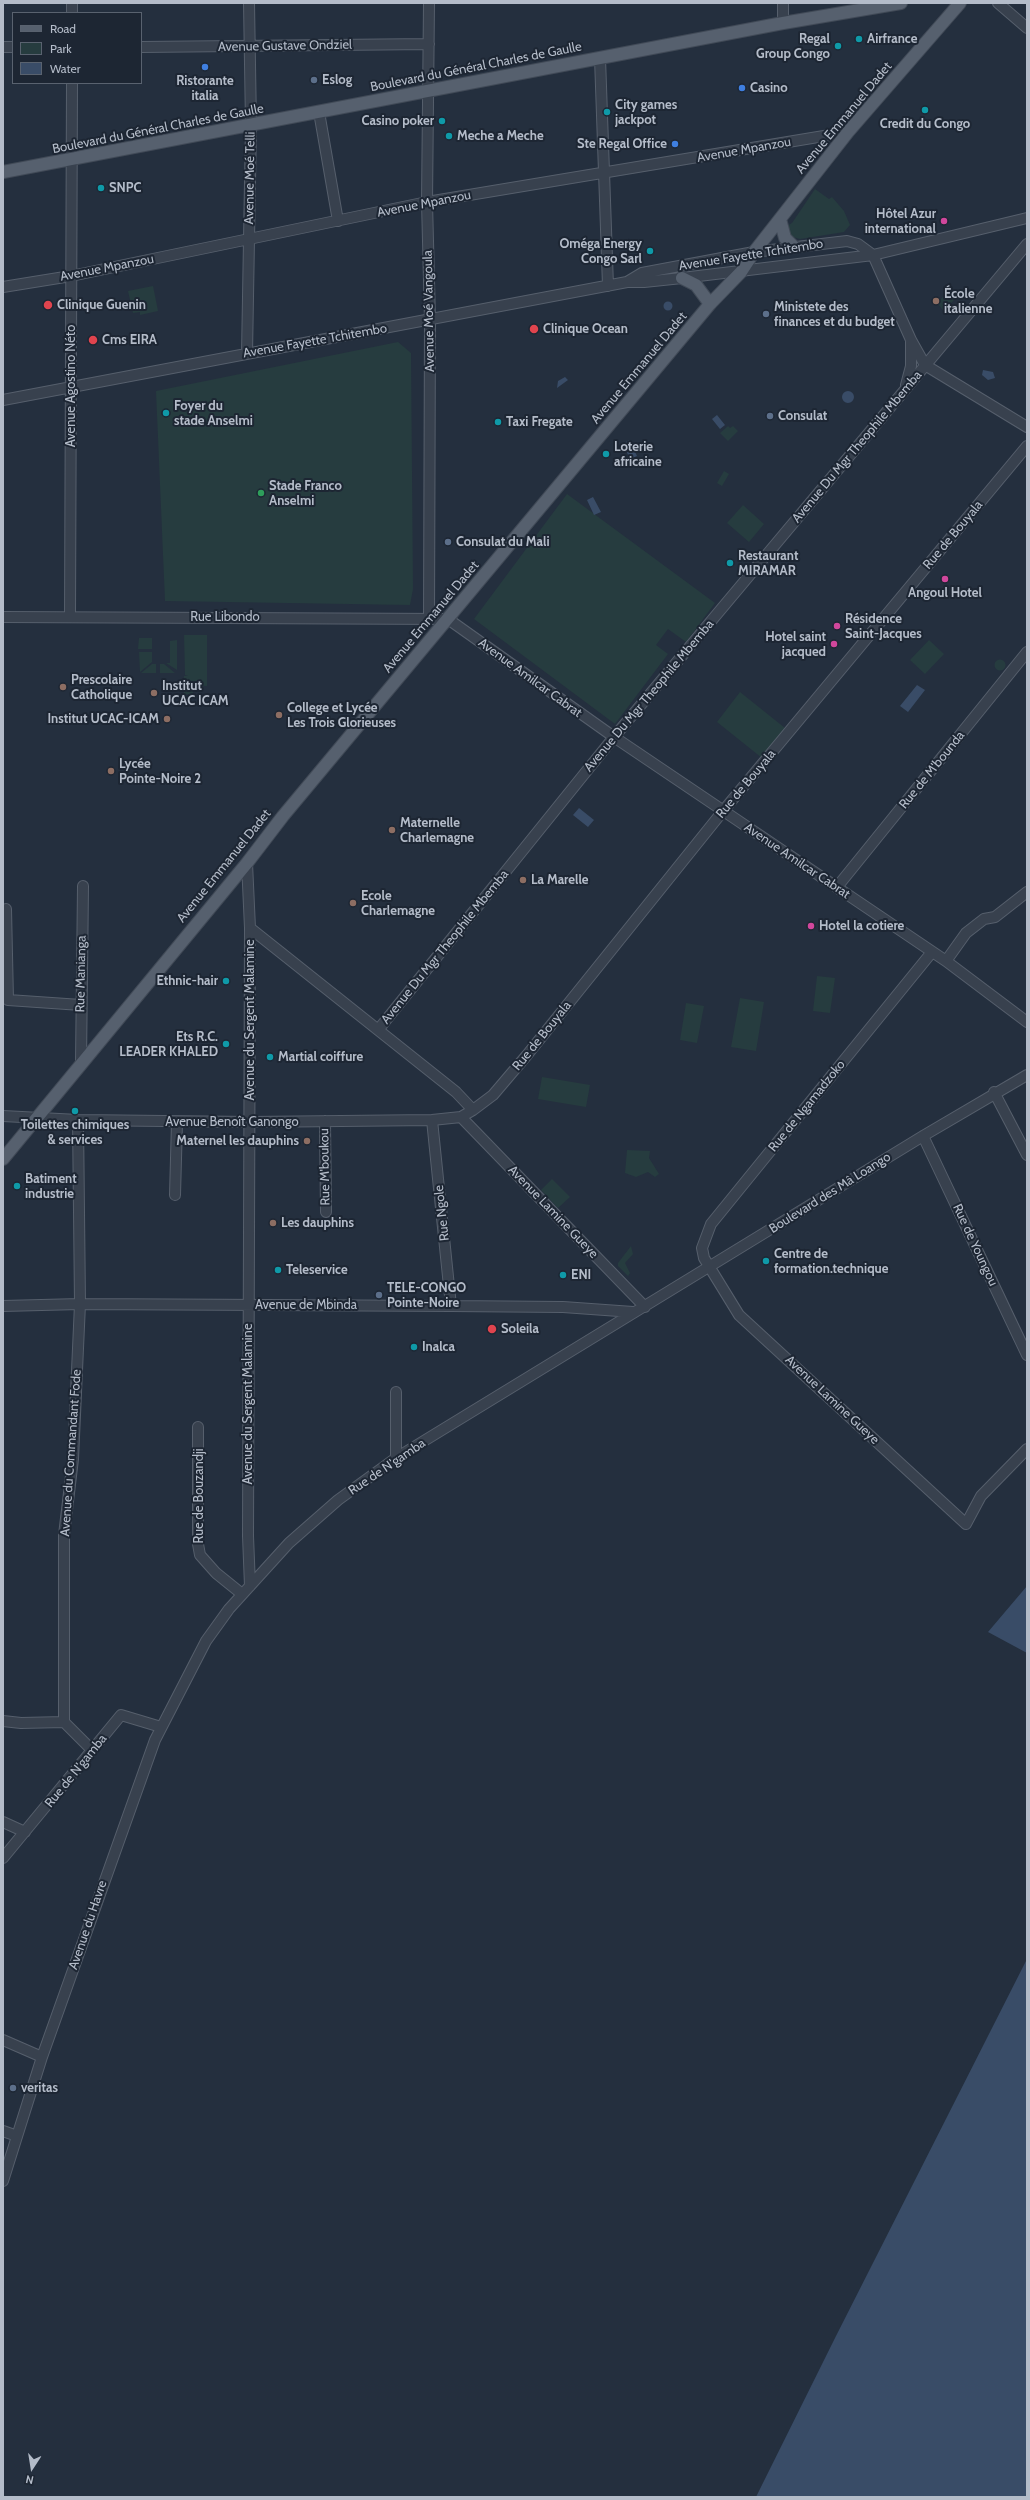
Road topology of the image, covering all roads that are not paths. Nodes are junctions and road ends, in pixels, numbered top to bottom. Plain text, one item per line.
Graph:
1 (250, 3) edge
2 (429, 3) edge
3 (783, 3) edge
4 (901, 3) edge
5 (960, 3) edge
6 (998, 3) edge
7 (784, 23) junction
8 (1027, 28) edge
9 (429, 44) junction
10 (250, 46) junction
11 (142, 47) edge
12 (600, 58) junction
13 (72, 84) edge
14 (428, 91) junction
15 (318, 112) junction
16 (251, 125) junction
17 (848, 132) junction
18 (72, 160) junction
19 (5, 172) edge
20 (604, 173) junction
21 (427, 202) junction
22 (1027, 218) edge
23 (780, 219) junction
24 (338, 221) junction
25 (249, 239) junction
26 (1027, 244) edge
27 (794, 247) junction
28 (754, 252) junction
29 (873, 255) junction
30 (741, 272) junction
31 (71, 276) junction
32 (682, 278) junction
33 (627, 282) junction
34 (608, 286) junction
35 (3, 287) edge
36 (710, 304) junction
37 (430, 320) junction
38 (911, 340) junction
39 (247, 354) junction
40 (925, 365) junction
41 (72, 386) junction
42 (906, 388) junction
43 (3, 400) edge
44 (1027, 427) edge
45 (1027, 446) edge
46 (3, 617) edge
47 (70, 617) junction
48 (430, 618) junction
49 (448, 619) junction
50 (1027, 652) edge
51 (614, 738) junction
52 (723, 811) junction
53 (247, 863) junction
54 (83, 886) dead end
55 (837, 887) junction
56 (1027, 892) edge
57 (6, 909) dead end
58 (250, 928) junction
59 (932, 952) junction
60 (946, 960) junction
61 (81, 1004) junction
62 (1027, 1022) edge
63 (378, 1030) junction
64 (81, 1062) junction
65 (1027, 1074) edge
66 (994, 1092) junction
67 (473, 1110) junction
68 (3, 1116) edge
69 (36, 1116) junction
70 (461, 1117) junction
71 (78, 1120) junction
72 (432, 1120) junction
73 (325, 1121) junction
74 (177, 1122) junction
75 (250, 1122) junction
76 (923, 1136) junction
77 (1027, 1155) edge
78 (3, 1159) edge
79 (175, 1195) dead end
80 (326, 1212) dead end
81 (708, 1268) junction
82 (80, 1304) junction
83 (249, 1304) junction
84 (3, 1306) edge
85 (452, 1306) junction
86 (645, 1307) junction
87 (633, 1312) junction
88 (1027, 1355) edge
89 (396, 1392) dead end
90 (198, 1427) dead end
91 (1027, 1449) edge
92 (396, 1458) junction
93 (250, 1586) junction
94 (242, 1594) junction
95 (189, 1675) joint
96 (3, 1721) edge
97 (64, 1722) junction
98 (161, 1727) junction
99 (92, 1750) junction
100 (3, 1822) edge
101 (25, 1832) junction
102 (3, 1858) edge
103 (3, 2040) edge
104 (42, 2057) junction
105 (3, 2130) edge
106 (17, 2136) junction
107 (3, 2181) edge

1 - 10 street, Avenue Moé Telli
2 - 9 street, Avenue Moé Vangoula
3 - 7 street
4 - 7 main road, Boulevard du Général Charles de Gaulle
5 - 17 main road, Avenue Emmanuel Dadet
6 - 8 street
7 - 12 main road, Boulevard du Général Charles de Gaulle
9 - 10 street, Avenue Gustave Ondziel
9 - 14 street, Avenue Moé Vangoula
10 - 11 street, Avenue Gustave Ondziel
10 - 16 street, Avenue Moé Telli
12 - 14 main road, Boulevard du Général Charles de Gaulle
12 - 20 street
13 - 18 street, Avenue Agostino Néto
14 - 15 main road, Boulevard du Général Charles de Gaulle
14 - 21 street, Avenue Moé Vangoula
15 - 16 main road, Boulevard du Général Charles de Gaulle
15 - 24 street
16 - 18 main road, Boulevard du Général Charles de Gaulle
16 - 25 street, Avenue Moé Telli
17 - 20 street, Avenue Mpanzou
17 - 23 main road, Avenue Emmanuel Dadet
18 - 19 main road, Boulevard du Général Charles de Gaulle
18 - 31 street, Avenue Agostino Néto
20 - 21 street, Avenue Mpanzou
20 - 34 street
21 - 24 street, Avenue Mpanzou
21 - 37 street, Avenue Moé Vangoula
22 - 29 street, Avenue Fayette Tchitembo
23 - 27 main road
23 - 28 main road, Avenue Emmanuel Dadet
24 - 25 street, Avenue Mpanzou
25 - 31 street, Avenue Mpanzou
25 - 39 street, Avenue Moé Telli
26 - 40 street
27 - 28 street, Avenue Fayette Tchitembo
27 - 29 street, Avenue Fayette Tchitembo
28 - 30 main road, Avenue Emmanuel Dadet
28 - 33 street, Avenue Fayette Tchitembo
29 - 30 street, Avenue Fayette Tchitembo
29 - 38 street
30 - 32 street, Avenue Fayette Tchitembo
30 - 36 main road, Avenue Emmanuel Dadet
31 - 35 street, Avenue Mpanzou
31 - 41 street, Avenue Agostino Néto
32 - 33 street, Avenue Fayette Tchitembo
32 - 36 main road
33 - 34 street, Avenue Fayette Tchitembo
34 - 37 street, Avenue Fayette Tchitembo
36 - 49 main road, Avenue Emmanuel Dadet
37 - 39 street, Avenue Fayette Tchitembo
37 - 48 street, Avenue Moé Vangoula
38 - 40 street
38 - 42 street
39 - 41 street, Avenue Fayette Tchitembo
40 - 42 street, Avenue Du Mgr Theophile Mbemba
40 - 44 street
41 - 43 street, Avenue Fayette Tchitembo
41 - 47 street, Avenue Agostino Néto
42 - 51 street, Avenue Du Mgr Theophile Mbemba
45 - 52 street, Rue de Bouyala
46 - 47 street, Rue Libondo
47 - 48 street, Rue Libondo
48 - 49 street, Rue Libondo
49 - 51 street, Avenue Amilcar Cabrat
49 - 53 main road, Avenue Emmanuel Dadet
50 - 55 street, Rue de M'bounda
51 - 52 street, Avenue Amilcar Cabrat
51 - 63 street, Avenue Du Mgr Theophile Mbemba
52 - 55 street, Avenue Amilcar Cabrat
52 - 67 street, Rue de Bouyala
53 - 58 street, Avenue du Sergent Malamine
53 - 64 main road, Avenue Emmanuel Dadet
54 - 61 street, Rue Manianga
55 - 59 street, Avenue Amilcar Cabrat
56 - 60 street
57 - 61 street
58 - 63 street
58 - 75 street, Avenue du Sergent Malamine
59 - 60 street, Avenue Amilcar Cabrat
59 - 81 street, Rue de Ngamadzoko
60 - 62 street, Avenue Amilcar Cabrat
61 - 64 street, Rue Manianga
63 - 67 street
64 - 69 main road, Avenue Emmanuel Dadet
65 - 66 street, Boulevard des Mâ Loango
66 - 76 street, Boulevard des Mâ Loango
66 - 77 street
67 - 70 street, Rue de Bouyala
68 - 69 street, Avenue Benoît Ganongo
69 - 71 street, Avenue Benoît Ganongo
69 - 78 main road, Avenue Emmanuel Dadet
70 - 72 street, Avenue Benoît Ganongo
70 - 86 street, Avenue Lamine Gueye
71 - 74 street, Avenue Benoît Ganongo
71 - 82 street, Avenue du Commandant Fode
72 - 73 street, Avenue Benoît Ganongo
72 - 85 street, Rue Ngole
73 - 75 street, Avenue Benoît Ganongo
73 - 80 street, Rue M'boukou
74 - 75 street, Avenue Benoît Ganongo
74 - 79 street
75 - 83 street, Avenue du Sergent Malamine
76 - 81 street, Boulevard des Mâ Loango
76 - 88 street, Rue de Youngou
81 - 86 street, Boulevard des Mâ Loango
81 - 91 street, Avenue Lamine Gueye
82 - 83 street, Avenue de Mbinda
82 - 84 street, Avenue de Mbinda
82 - 97 street, Avenue du Commandant Fode
83 - 85 street, Avenue de Mbinda
83 - 93 street, Avenue du Sergent Malamine
85 - 87 street, Avenue de Mbinda
86 - 87 street, Boulevard des Mâ Loango
87 - 92 street, Rue de N'gamba
89 - 92 street
90 - 94 street, Rue de Bouzandji
92 - 93 street, Rue de N'gamba
93 - 94 street, Rue de N'gamba
94 - 95 street, Rue de N'gamba
95 - 98 street, Avenue du Havre
96 - 97 street
97 - 99 street
98 - 99 street, Rue de N'gamba
98 - 104 street, Avenue du Havre
99 - 101 street, Rue de N'gamba
100 - 101 street
101 - 102 street, Rue de N'gamba
103 - 104 street
104 - 106 street, Avenue du Havre
105 - 106 street
106 - 107 street, Avenue du Havre

